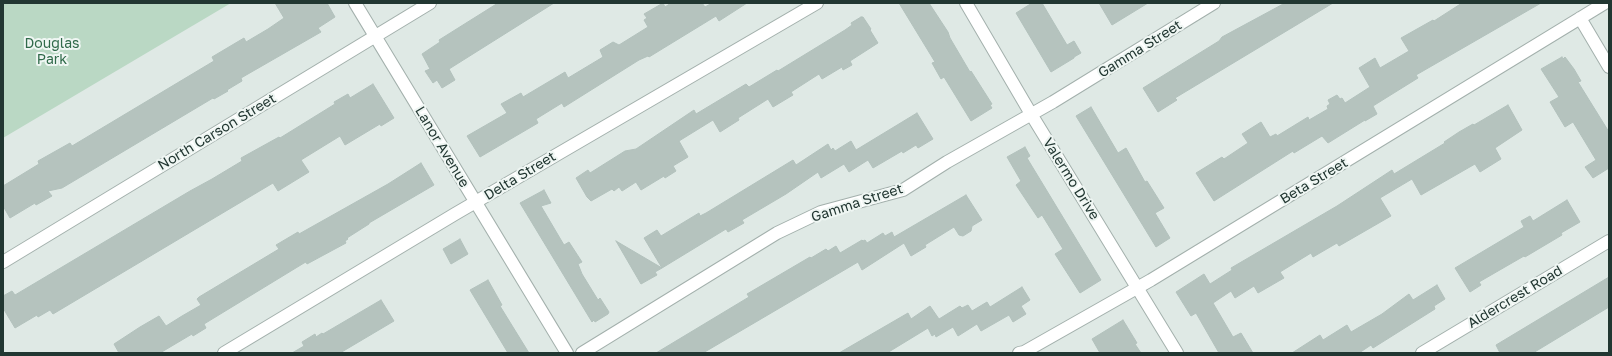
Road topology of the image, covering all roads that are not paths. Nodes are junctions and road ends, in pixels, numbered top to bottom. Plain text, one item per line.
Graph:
1 (355, 3) edge
2 (430, 3) edge
3 (817, 3) edge
4 (966, 3) edge
5 (1214, 3) edge
6 (1605, 3) edge
7 (1580, 18) junction
8 (375, 38) junction
9 (1609, 67) edge
10 (1031, 114) junction
11 (475, 203) junction
12 (1609, 241) edge
13 (3, 262) edge
14 (1138, 288) junction
15 (224, 353) edge
16 (567, 353) edge
17 (582, 353) edge
18 (1019, 353) edge
19 (1177, 353) edge
20 (1422, 353) edge

1 - 8 street, Lanor Avenue
2 - 8 street, North Carson Street
3 - 11 street, Delta Street
4 - 10 street, Valermo Drive
5 - 10 street, Gamma Street
6 - 7 street, Beta Street
7 - 9 street
7 - 14 street, Beta Street
8 - 11 street, Lanor Avenue
8 - 13 street, North Carson Street
10 - 14 street, Valermo Drive
10 - 17 street, Gamma Street
11 - 15 street, Delta Street
11 - 16 street, Lanor Avenue
12 - 20 street, Aldercrest Road
14 - 18 street, Beta Street
14 - 19 street, Valermo Drive

